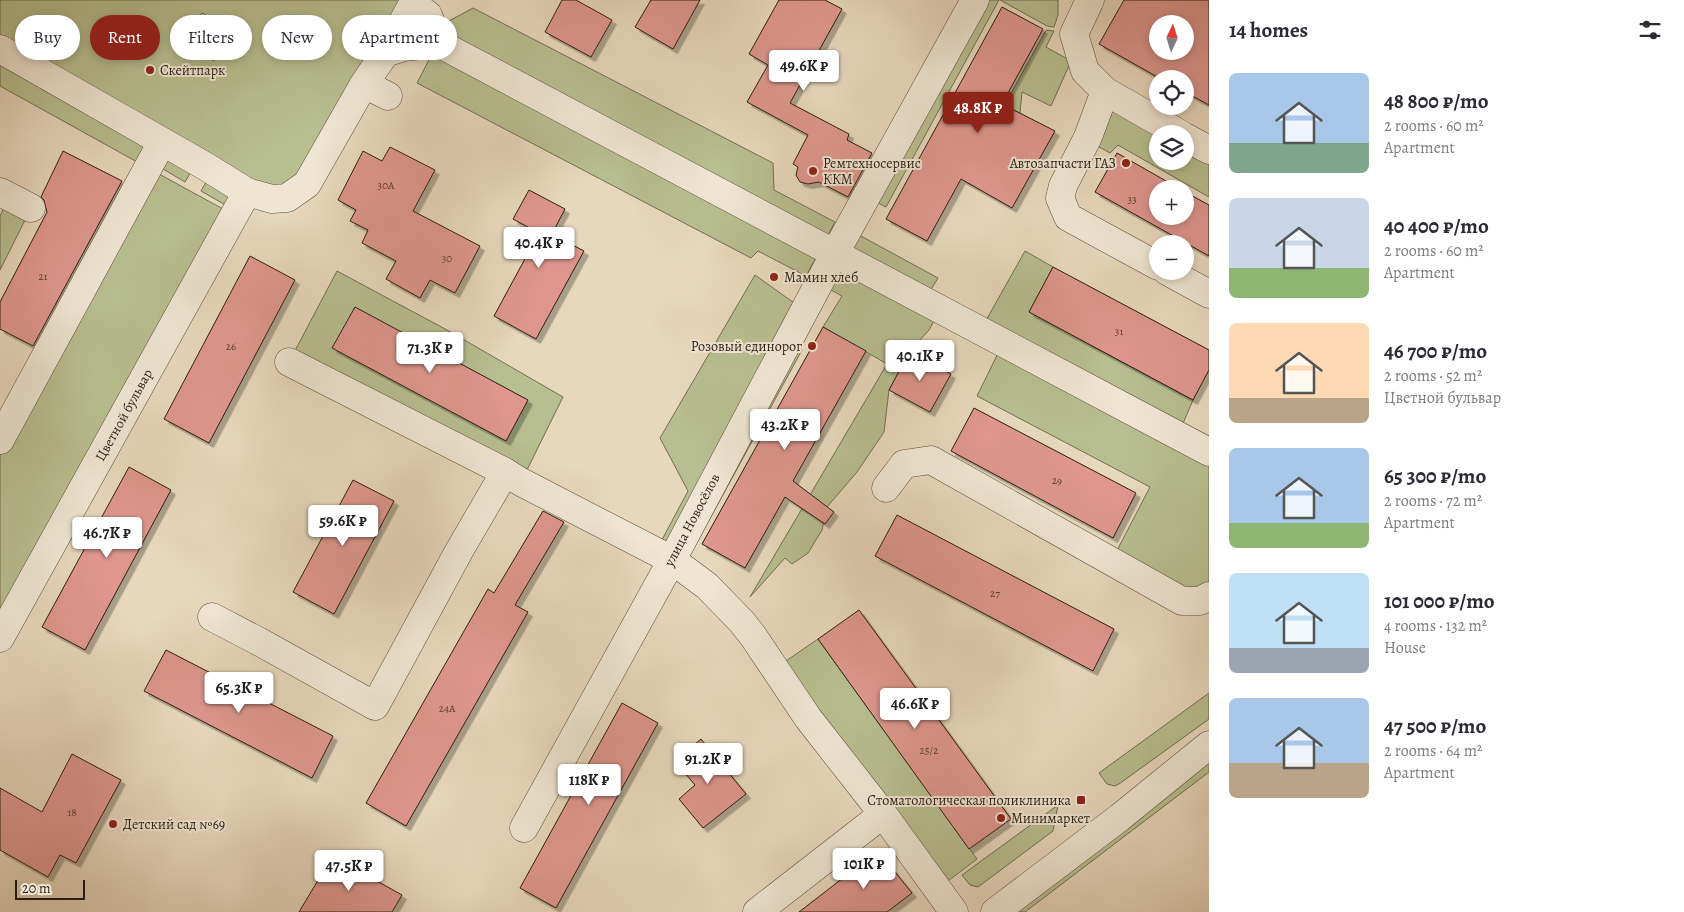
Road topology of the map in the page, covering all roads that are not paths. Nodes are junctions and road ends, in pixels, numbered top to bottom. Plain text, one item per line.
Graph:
1 (975, 0) edge
2 (414, 2) edge
3 (1086, 2) edge
4 (406, 15) edge
5 (428, 15) edge
6 (0, 49) edge
7 (457, 53) edge
8 (379, 60) edge
9 (364, 84) junction
10 (1104, 91) junction
11 (388, 96) dead end
12 (1164, 125) edge
13 (162, 142) junction
14 (1194, 142) edge
15 (1209, 150) edge
16 (247, 192) junction
17 (835, 253) junction
18 (1149, 261) edge
19 (1183, 280) edge
20 (1209, 294) edge
21 (289, 362) dead end
22 (0, 440) edge
23 (1209, 452) edge
24 (505, 472) junction
25 (886, 488) dead end
26 (672, 560) junction
27 (1209, 596) edge
28 (212, 617) dead end
29 (1, 634) edge
30 (1209, 745) edge
31 (883, 814) junction
32 (524, 828) dead end
33 (757, 912) edge
34 (954, 912) edge
35 (996, 912) edge

1 - 17 street, улица Новосёлов
2 - 4 street
2 - 5 street
3 - 10 street
6 - 13 street
7 - 17 street
8 - 9 street
9 - 11 street
9 - 16 street
10 - 12 street
10 - 18 street
13 - 16 street
13 - 22 street
14 - 15 street
16 - 29 street, Цветной бульвар
17 - 23 street
17 - 26 street, улица Новосёлов
19 - 20 street
21 - 24 street
24 - 26 street
24 - 28 street
25 - 27 street
26 - 31 street
26 - 32 street, улица Новосёлов
30 - 35 street
31 - 33 street
31 - 34 street

